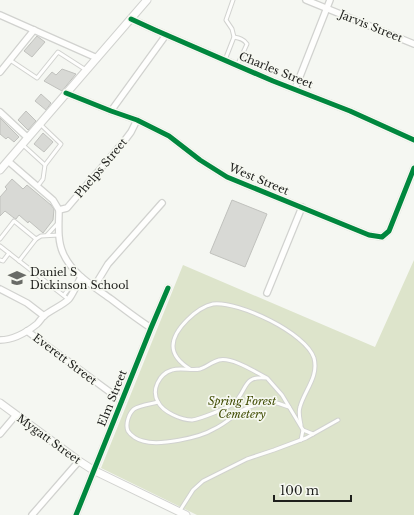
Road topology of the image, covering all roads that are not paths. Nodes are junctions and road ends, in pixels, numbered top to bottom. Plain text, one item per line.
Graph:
1 (147, 0) edge
2 (233, 0) edge
3 (306, 0) edge
4 (330, 0) edge
5 (327, 8) junction
6 (0, 14) edge
7 (131, 19) junction
8 (34, 30) junction
9 (166, 35) junction
10 (234, 37) junction
11 (414, 44) edge
12 (97, 58) junction
13 (10, 60) junction
14 (225, 60) junction
15 (237, 66) junction
16 (86, 70) junction
17 (0, 72) edge
18 (295, 89) junction
19 (66, 93) junction
20 (111, 111) junction
21 (0, 112) edge
22 (137, 120) junction
23 (40, 124) junction
24 (28, 138) junction
25 (414, 140) edge
26 (22, 144) junction
27 (8, 161) junction
28 (45, 165) junction
29 (414, 168) edge
30 (0, 170) edge
31 (38, 187) junction
32 (162, 203) dead end
33 (302, 207) junction
34 (59, 210) junction
35 (59, 222) junction
36 (47, 235) junction
37 (60, 236) junction
38 (0, 239) edge
39 (36, 239) junction
40 (0, 246) edge
41 (10, 253) junction
42 (0, 260) edge
43 (19, 261) junction
44 (81, 277) junction
45 (70, 287) dead end
46 (94, 287) junction
47 (168, 288) dead end
48 (0, 289) edge
49 (267, 293) dead end
50 (66, 297) junction
51 (44, 316) junction
52 (151, 328) junction
53 (27, 331) junction
54 (0, 340) edge
55 (191, 369) junction
56 (267, 378) junction
57 (122, 401) junction
58 (158, 402) junction
59 (0, 403) edge
60 (289, 407) junction
61 (16, 415) junction
62 (338, 420) dead end
63 (302, 428) junction
64 (0, 434) edge
65 (313, 434) junction
66 (301, 440) junction
67 (79, 461) junction
68 (93, 470) junction
69 (181, 514) edge
70 (32, 515) edge
71 (76, 515) edge

1 - 7 street
2 - 10 lane
3 - 5 street, Jarvis Street
4 - 5 street
5 - 11 street, Jarvis Street
5 - 18 street
6 - 8 street
7 - 9 street, Charles Street
7 - 12 street
8 - 12 street
8 - 13 street
9 - 14 street, Charles Street
9 - 20 street
10 - 14 lane
10 - 15 lane
12 - 16 street
13 - 16 lane
13 - 17 street
14 - 15 street, Charles Street
15 - 18 street, Charles Street
16 - 19 street
18 - 25 street, Charles Street
19 - 20 street, West Street
19 - 23 street
20 - 22 street, West Street
21 - 24 street
22 - 33 street, West Street
22 - 34 street, Phelps Street
23 - 24 street
23 - 28 lane
24 - 26 street
26 - 27 street
26 - 28 lane
27 - 30 street
27 - 31 street
28 - 31 lane
29 - 33 street, West Street
31 - 34 street
32 - 46 street
33 - 49 street
34 - 35 street
35 - 36 lane
35 - 37 street
36 - 37 lane
36 - 39 lane
37 - 44 street
38 - 39 lane
39 - 43 lane
40 - 41 lane
41 - 42 lane
41 - 43 lane
43 - 50 lane
44 - 46 street
44 - 50 street
45 - 50 lane
46 - 52 street
47 - 52 street, Elm Street
48 - 51 street
50 - 51 street
51 - 53 street
52 - 57 street, Elm Street
53 - 54 street
53 - 57 street, Everett Street
55 - 56 lane
55 - 58 lane
55 - 63 lane
56 - 58 lane
56 - 60 lane
57 - 68 street, Elm Street
58 - 60 lane
59 - 61 street, Mygatt Street
60 - 63 lane
61 - 64 street
61 - 67 street, Mygatt Street
62 - 65 lane
63 - 65 lane
63 - 66 lane
65 - 66 lane
66 - 69 lane
67 - 68 street, Mygatt Street
67 - 70 street
68 - 69 street, Mygatt Street
68 - 71 street, Elm Street

